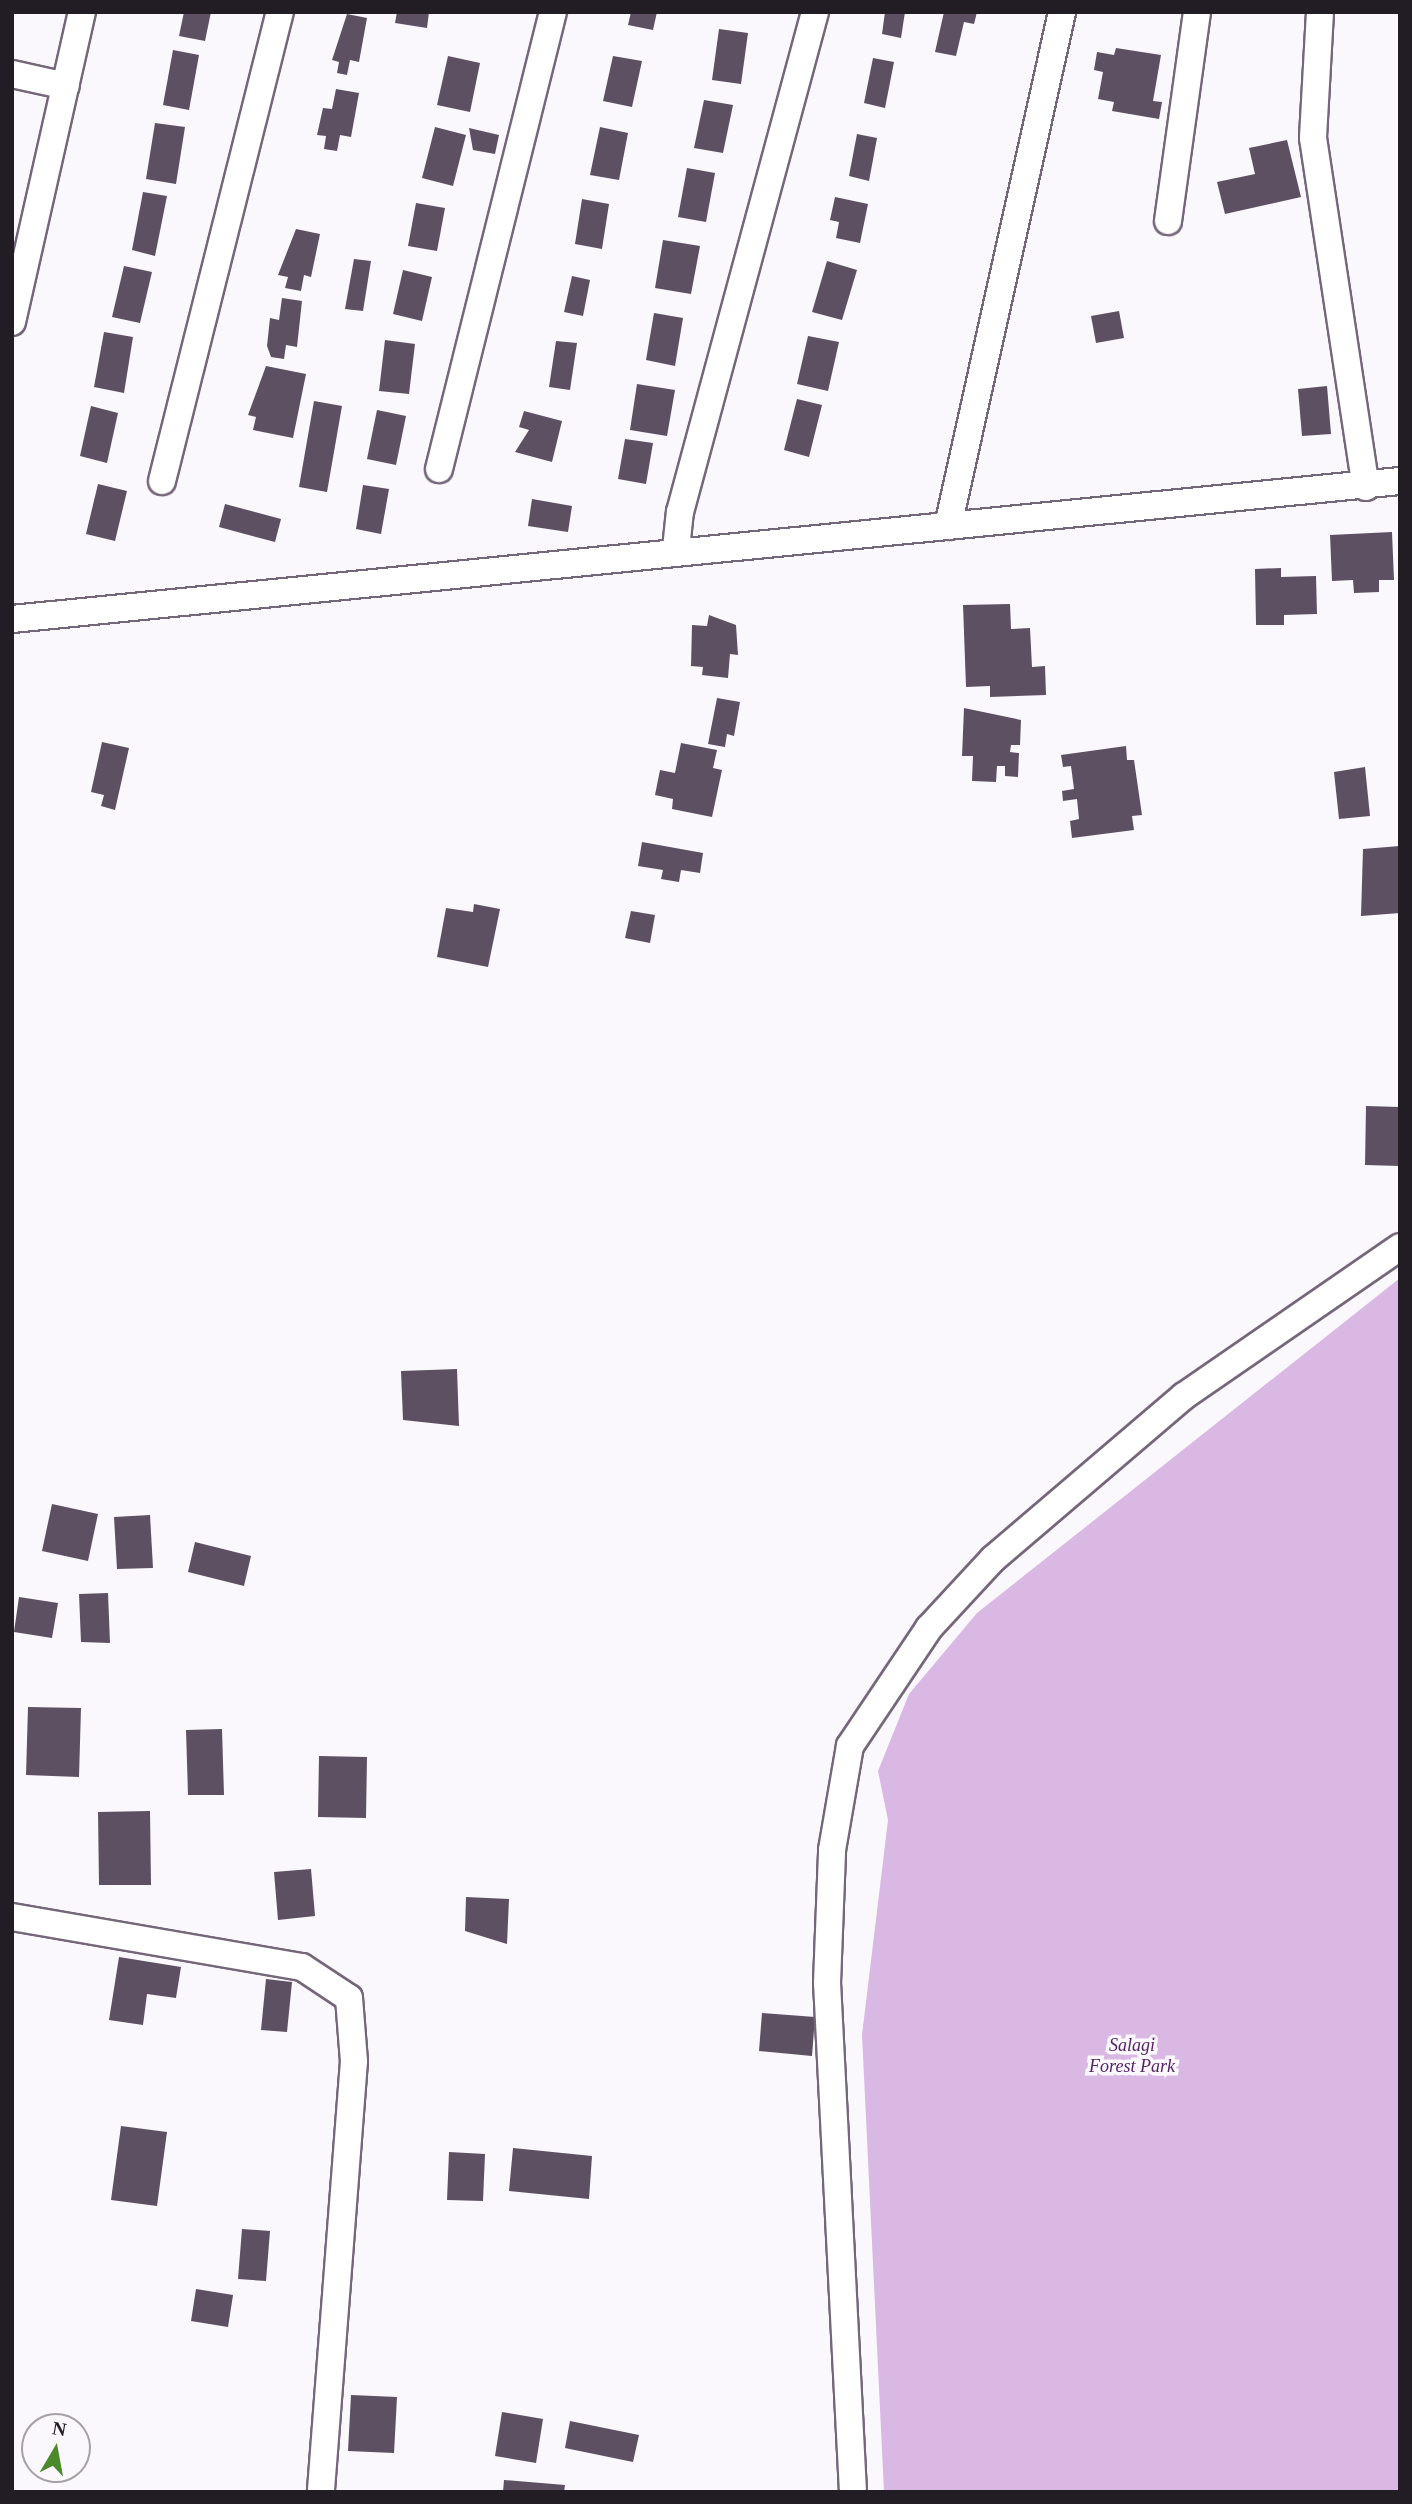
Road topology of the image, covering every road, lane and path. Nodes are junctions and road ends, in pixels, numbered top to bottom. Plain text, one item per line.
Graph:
1 (82, 12) edge
2 (280, 12) edge
3 (553, 12) edge
4 (815, 12) edge
5 (1062, 12) edge
6 (1197, 12) edge
7 (1320, 12) edge
8 (12, 74) edge
9 (66, 86) junction
10 (1168, 221) dead end
11 (12, 322) edge
12 (439, 470) dead end
13 (162, 481) dead end
14 (1400, 481) edge
15 (1366, 487) junction
16 (948, 526) junction
17 (676, 549) junction
18 (12, 619) edge
19 (1400, 1247) edge
20 (12, 1917) edge
21 (321, 2492) edge
22 (853, 2492) edge

1 - 9 street
2 - 13 street
3 - 12 street
4 - 17 street
5 - 16 street
6 - 10 street
7 - 15 street
8 - 9 street
9 - 11 street
14 - 15 street
15 - 16 street
16 - 17 street
17 - 18 street
19 - 22 street
20 - 21 street

